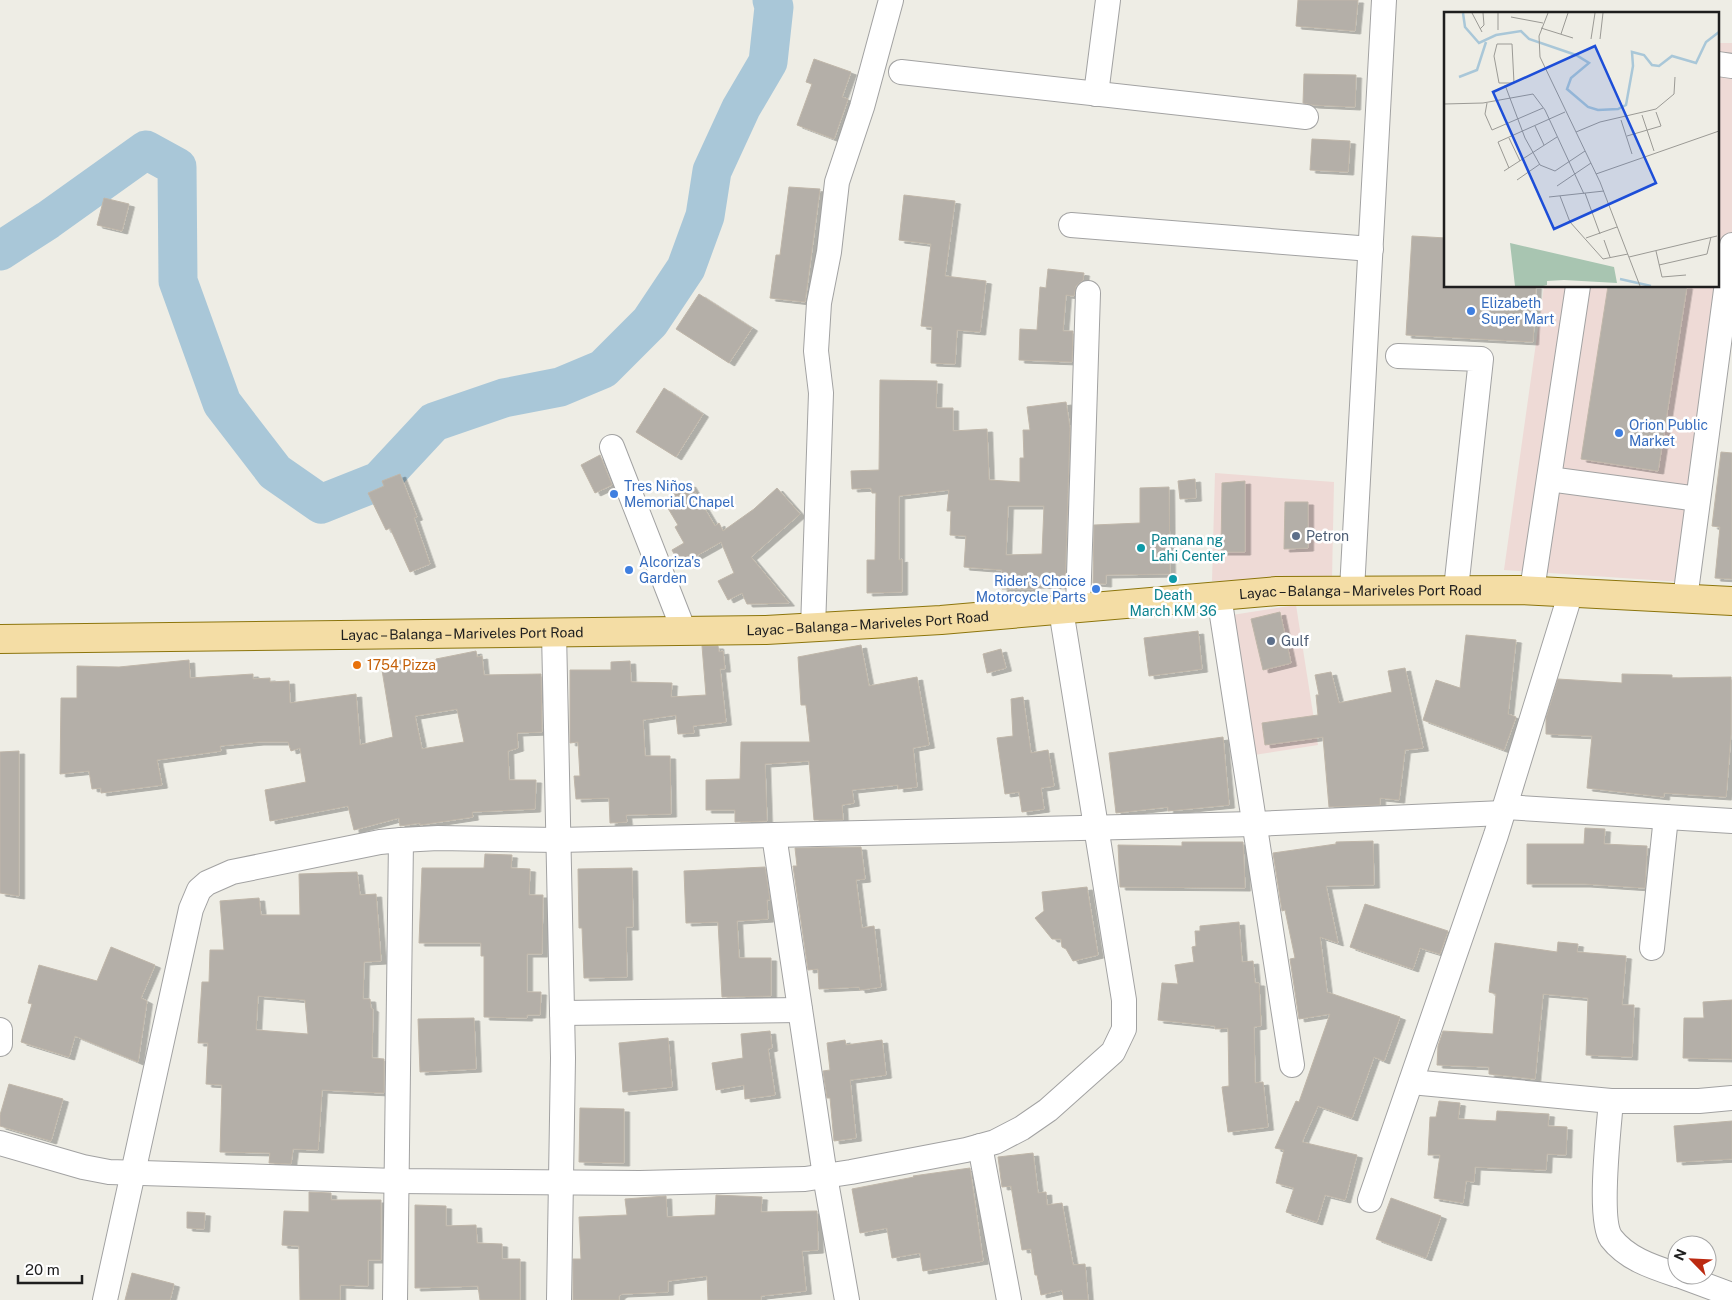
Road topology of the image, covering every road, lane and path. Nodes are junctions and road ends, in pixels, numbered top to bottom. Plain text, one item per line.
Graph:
1 (891, 0) edge
2 (1108, 0) edge
3 (1384, 0) edge
4 (901, 72) dead end
5 (1096, 94) junction
6 (1306, 117) dead end
7 (1071, 225) dead end
8 (1732, 245) edge
9 (1371, 249) junction
10 (1578, 288) edge
11 (1088, 293) dead end
12 (1398, 356) dead end
13 (612, 447) dead end
14 (1549, 479) junction
15 (1698, 500) junction
16 (1456, 589) junction
17 (1352, 590) junction
18 (1532, 590) junction
19 (1571, 592) junction
20 (1219, 596) junction
21 (1685, 599) junction
22 (1732, 601) edge
23 (1070, 609) junction
24 (813, 628) junction
25 (684, 631) junction
26 (554, 632) junction
27 (0, 639) edge
28 (1504, 810) junction
29 (1666, 817) junction
30 (1732, 821) edge
31 (1254, 824) junction
32 (1095, 828) junction
33 (774, 835) junction
34 (401, 840) junction
35 (558, 840) junction
36 (1652, 948) dead end
37 (800, 1010) junction
38 (562, 1013) junction
39 (0, 1030) edge
40 (0, 1044) edge
41 (1292, 1065) dead end
42 (1411, 1082) junction
43 (1732, 1098) edge
44 (1611, 1101) junction
45 (0, 1143) edge
46 (980, 1146) junction
47 (133, 1172) junction
48 (825, 1176) junction
49 (397, 1180) junction
50 (561, 1182) junction
51 (1370, 1200) dead end
52 (1667, 1271) edge
53 (1705, 1285) edge
54 (1732, 1295) edge
55 (105, 1300) edge
56 (396, 1300) edge
57 (559, 1300) edge
58 (847, 1300) edge
59 (1010, 1300) edge

1 - 24 street
2 - 5 street
3 - 9 street
4 - 5 street
5 - 6 street
7 - 9 street
8 - 15 street
9 - 17 street
10 - 14 street
11 - 23 street
12 - 16 street
13 - 25 street
14 - 15 street
14 - 18 street
15 - 21 street
16 - 17 main road, Layac – Balanga – Mariveles Port Road
16 - 18 main road, Layac – Balanga – Mariveles Port Road
17 - 20 main road, Layac – Balanga – Mariveles Port Road
18 - 19 main road, Layac – Balanga – Mariveles Port Road
19 - 21 main road, Layac – Balanga – Mariveles Port Road
19 - 28 street
20 - 23 main road, Layac – Balanga – Mariveles Port Road
20 - 31 street
21 - 22 main road, Layac – Balanga – Mariveles Port Road
23 - 24 main road, Layac – Balanga – Mariveles Port Road
23 - 32 street
24 - 25 main road, Layac – Balanga – Mariveles Port Road
25 - 26 main road, Layac – Balanga – Mariveles Port Road
26 - 27 main road, Layac – Balanga – Mariveles Port Road
26 - 35 street
28 - 29 street
28 - 31 street
28 - 42 street
29 - 30 street
29 - 36 street
31 - 32 street
31 - 41 street
32 - 33 street
32 - 46 street
33 - 35 street
33 - 37 street
34 - 35 street
34 - 47 street
34 - 49 street
35 - 38 street
37 - 38 street
37 - 48 street
38 - 50 street
39 - 40 street
42 - 44 street
42 - 51 street
43 - 44 street
44 - 52 street
45 - 47 street
46 - 48 street
46 - 59 street
47 - 49 street
47 - 55 street
48 - 50 street
48 - 58 street
49 - 50 street
49 - 56 street
50 - 57 street
53 - 54 street

